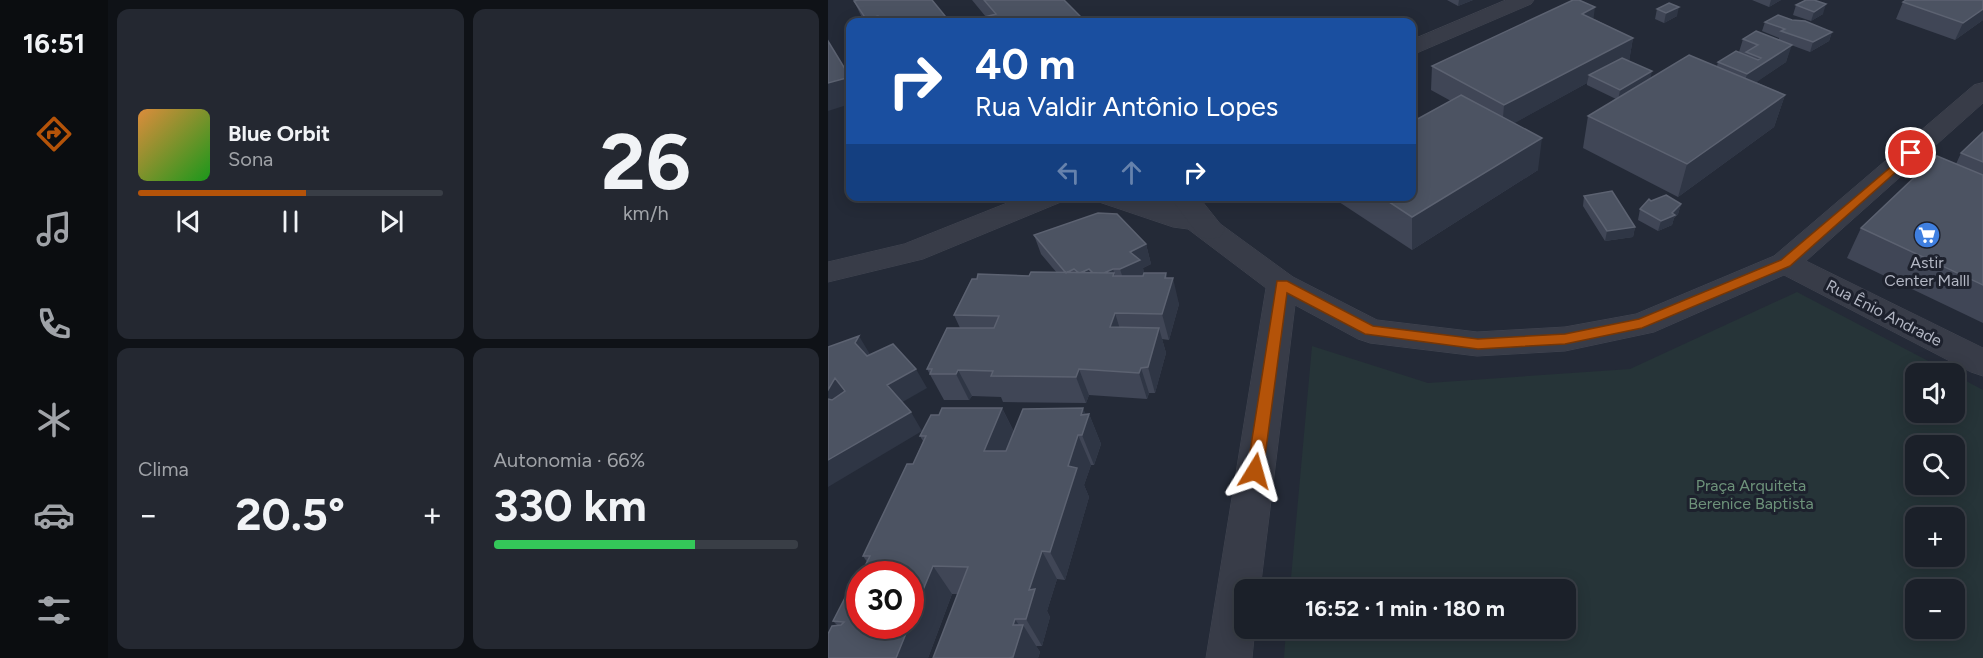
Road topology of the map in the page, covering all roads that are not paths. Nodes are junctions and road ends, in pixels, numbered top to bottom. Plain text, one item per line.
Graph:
1 (1524, 0) edge
2 (1416, 46) edge
3 (1983, 90) edge
4 (1039, 201) edge
5 (1124, 201) edge
6 (1169, 201) edge
7 (1187, 201) edge
8 (1210, 230) junction
9 (1785, 263) junction
10 (828, 272) edge
11 (1282, 285) junction
12 (1983, 363) edge
13 (1229, 658) edge

1 - 2 street
3 - 9 street
4 - 10 street
5 - 8 street
6 - 8 street
7 - 8 street
8 - 11 street
9 - 11 street
9 - 12 street, Rua Ênio Andrade
11 - 13 street

